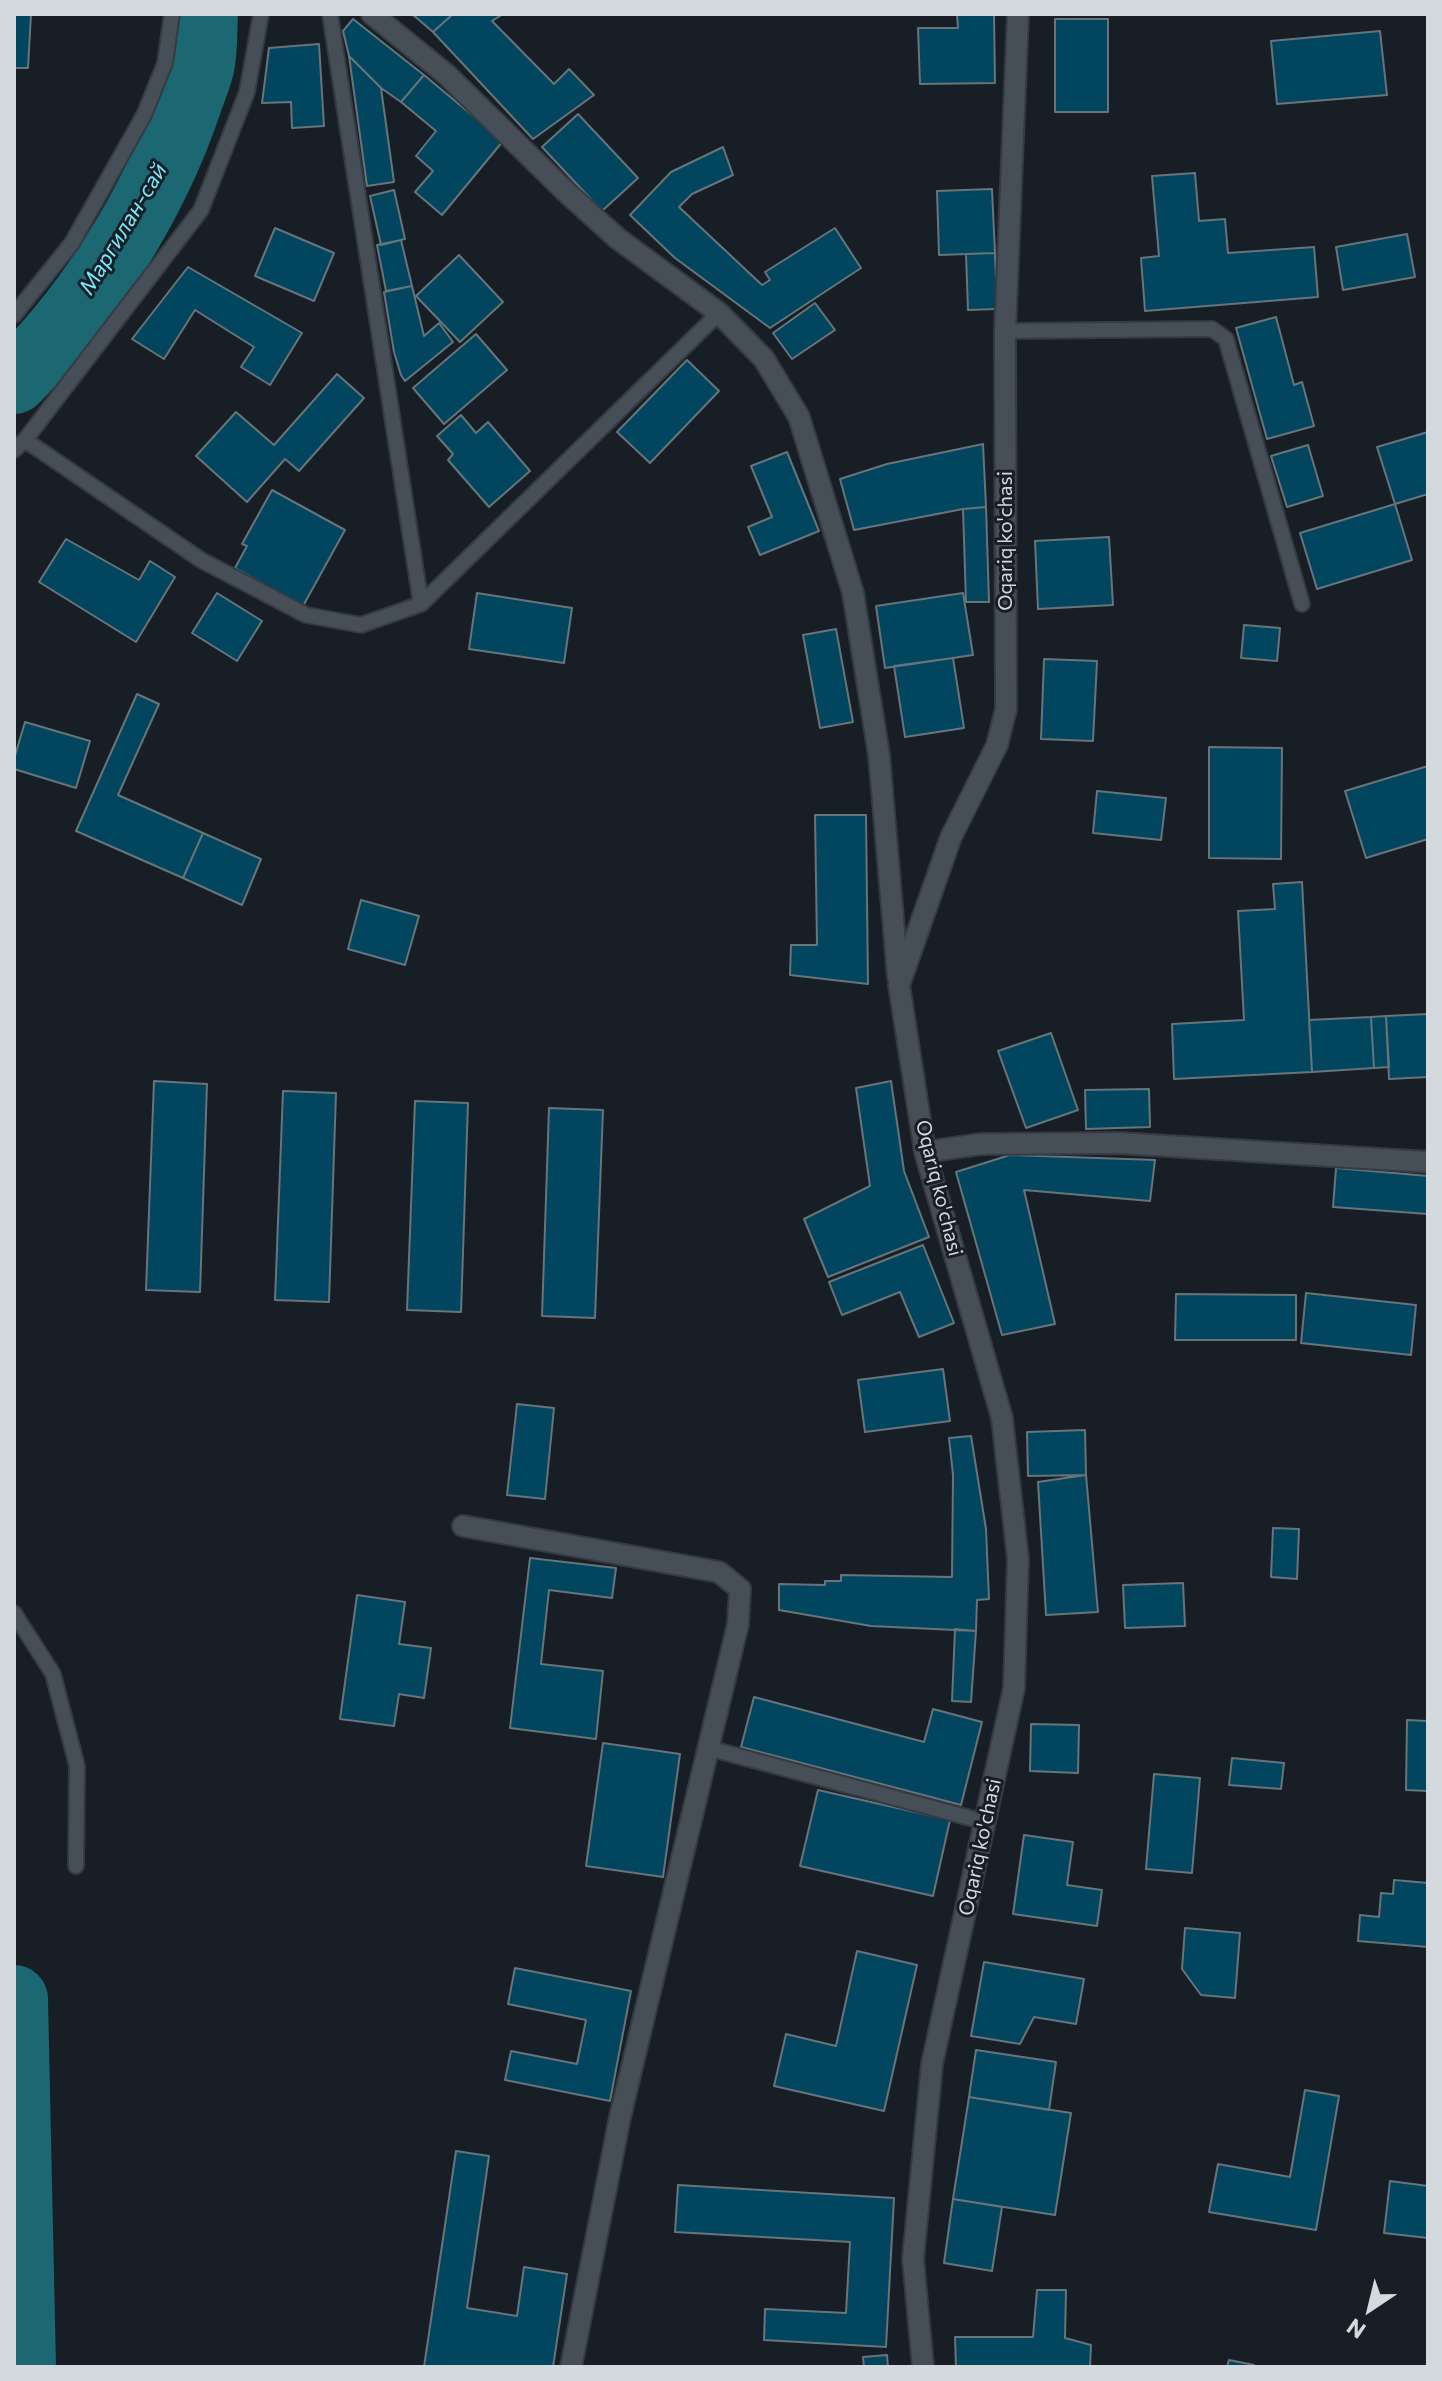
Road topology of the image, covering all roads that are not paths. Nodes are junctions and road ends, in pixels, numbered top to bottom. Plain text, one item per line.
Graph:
1 (172, 14) edge
2 (261, 14) edge
3 (330, 14) edge
4 (372, 14) edge
5 (1018, 14) edge
6 (719, 313) junction
7 (14, 315) edge
8 (1005, 331) junction
9 (20, 445) edge
10 (421, 604) junction
11 (1302, 604) dead end
12 (899, 985) junction
13 (925, 1152) junction
14 (1428, 1162) edge
15 (463, 1526) dead end
16 (14, 1613) edge
17 (708, 1748) junction
18 (985, 1822) junction
19 (76, 1866) dead end
20 (571, 2367) edge
21 (923, 2367) edge

1 - 7 lane
2 - 9 lane
3 - 10 lane
4 - 6 street
5 - 8 street, Oqariq ko'chasi
6 - 10 lane
6 - 12 street
8 - 11 lane
8 - 12 street, Oqariq ko'chasi
9 - 10 lane
12 - 13 street, Oqariq ko'chasi
13 - 14 street
13 - 18 street, Oqariq ko'chasi
15 - 17 street
16 - 19 lane
17 - 18 lane
17 - 20 street
18 - 21 street, Oqariq ko'chasi

